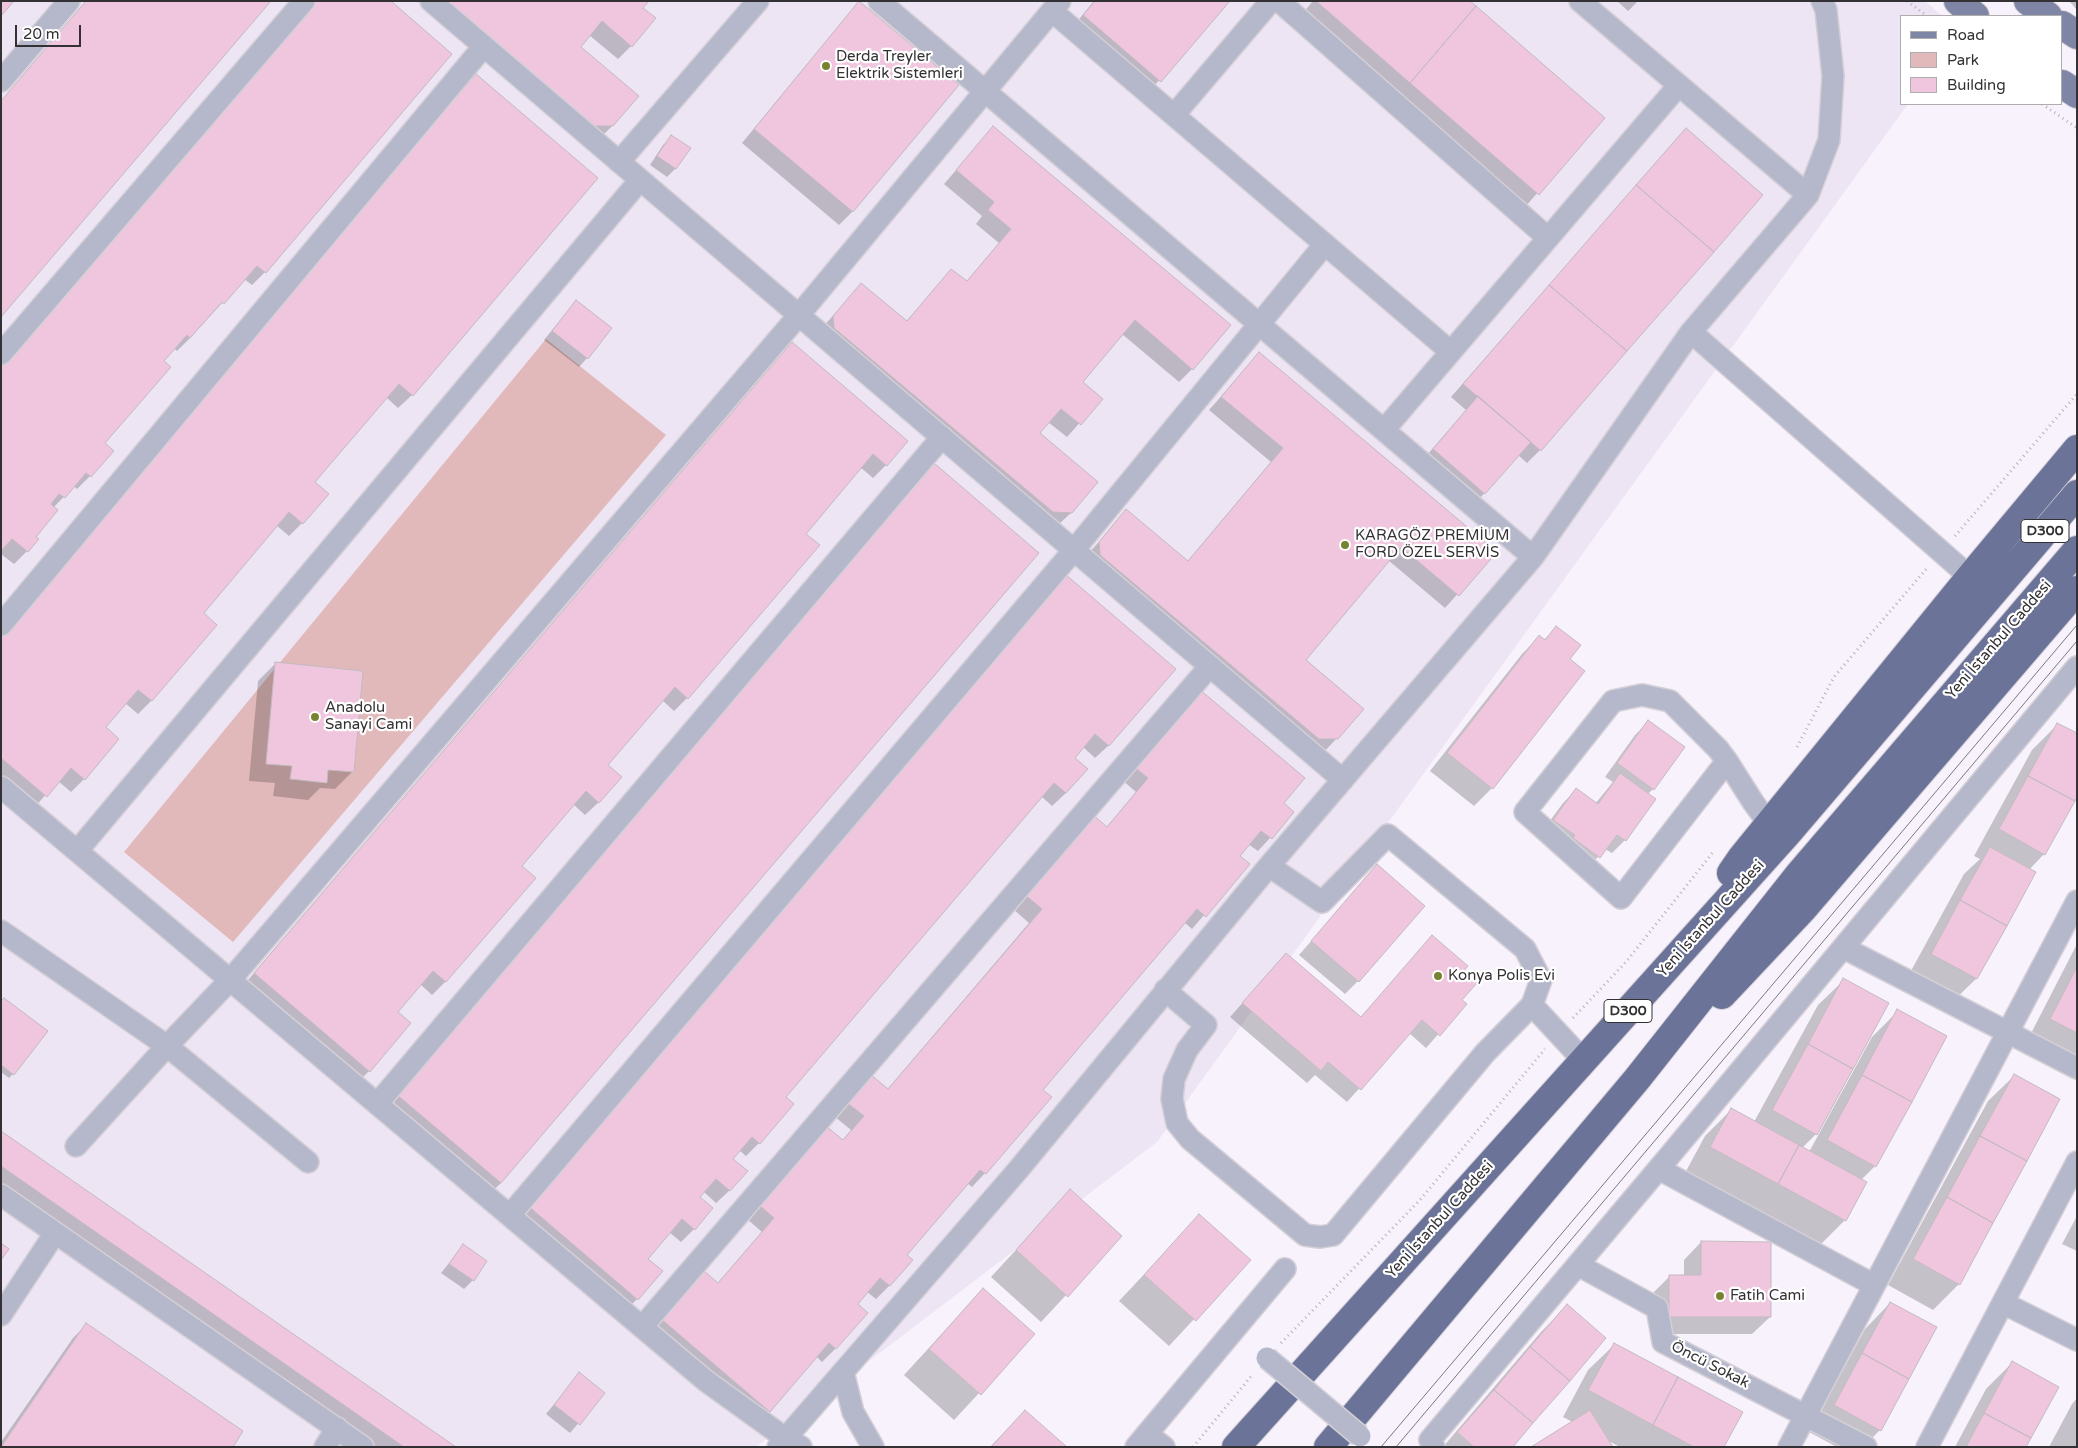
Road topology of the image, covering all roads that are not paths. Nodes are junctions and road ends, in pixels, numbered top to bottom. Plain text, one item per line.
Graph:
1 (69, 1) edge
2 (304, 1) edge
3 (431, 1) edge
4 (758, 1) edge
5 (878, 1) edge
6 (1271, 1) edge
7 (1279, 1) edge
8 (1580, 1) edge
9 (1822, 1) edge
10 (1958, 1) edge
11 (2028, 1) edge
12 (1056, 6) edge
13 (1975, 15) edge
14 (2047, 15) edge
15 (2063, 27) edge
16 (2077, 35) edge
17 (484, 46) junction
18 (1, 81) edge
19 (1679, 85) junction
20 (2063, 85) edge
21 (985, 92) junction
22 (2077, 94) edge
23 (1174, 115) junction
24 (619, 162) junction
25 (640, 180) junction
26 (1808, 194) junction
27 (1548, 238) junction
28 (1325, 244) junction
29 (799, 315) junction
30 (1259, 324) junction
31 (1691, 332) junction
32 (1451, 352) junction
33 (1, 354) edge
34 (1384, 430) junction
35 (942, 437) junction
36 (2077, 449) edge
37 (2077, 494) edge
38 (1074, 550) junction
39 (2077, 550) edge
40 (1533, 557) junction
41 (1970, 577) junction
42 (2077, 590) edge
43 (1, 625) edge
44 (1210, 666) junction
45 (2077, 667) edge
46 (1727, 761) junction
47 (1343, 780) junction
48 (1, 786) edge
49 (1769, 824) junction
50 (78, 850) junction
51 (1269, 866) junction
52 (2077, 902) edge
53 (1, 931) edge
54 (1695, 938) junction
55 (1844, 948) junction
56 (231, 979) junction
57 (1165, 990) junction
58 (1532, 1005) junction
59 (2008, 1031) junction
60 (167, 1046) junction
61 (1584, 1061) junction
62 (2077, 1068) edge
63 (1637, 1079) junction
64 (378, 1103) junction
65 (76, 1146) dead end
66 (308, 1162) dead end
67 (2077, 1162) edge
68 (1659, 1169) junction
69 (1, 1195) edge
70 (510, 1215) junction
71 (55, 1233) junction
72 (1578, 1265) junction
73 (1285, 1269) dead end
74 (1874, 1285) junction
75 (2003, 1302) junction
76 (1, 1315) edge
77 (642, 1327) junction
78 (2077, 1340) edge
79 (1266, 1358) road end
80 (843, 1372) junction
81 (1806, 1414) junction
82 (337, 1428) junction
83 (1360, 1436) dead end
84 (1142, 1440) edge
85 (788, 1444) edge
86 (325, 1447) edge
87 (363, 1447) edge
88 (873, 1447) edge
89 (1164, 1447) edge
90 (1236, 1447) edge
91 (1328, 1447) edge
92 (1434, 1447) edge
93 (1789, 1447) edge
94 (1866, 1447) edge
95 (1927, 1447) edge

1 - 18 street
2 - 33 street
3 - 17 street
4 - 24 street
5 - 21 street
6 - 23 street
7 - 27 street
8 - 19 street
9 - 26 street
10 - 13 main road
11 - 14 main road
12 - 21 street
12 - 23 street
15 - 16 main road
17 - 24 street
17 - 43 street
19 - 26 street
19 - 27 street
20 - 22 main road
21 - 29 street
21 - 30 street
23 - 28 street
24 - 25 street
25 - 29 street
25 - 50 street
26 - 31 street
27 - 32 street
28 - 30 street
28 - 32 street
29 - 35 street
29 - 56 street
30 - 34 street
30 - 38 street
31 - 40 street
31 - 41 street
32 - 34 street
34 - 40 street
35 - 38 street
35 - 64 street
36 - 41 highway
37 - 54 highway, Yeni İstanbul Caddesi / D300
38 - 44 street
38 - 70 street
39 - 63 highway, Yeni İstanbul Caddesi / D300
40 - 47 street
41 - 49 highway
42 - 63 highway
44 - 47 street
44 - 77 street
45 - 55 street
46 - 46 street
46 - 49 street
47 - 51 street
48 - 50 street
49 - 54 highway
50 - 56 street
51 - 57 street
51 - 58 street
52 - 59 street
53 - 60 street
54 - 61 highway, Yeni İstanbul Caddesi / D300
55 - 59 street
55 - 68 street
56 - 60 street
56 - 64 street
57 - 58 street
57 - 80 street
58 - 61 street
59 - 62 street
59 - 74 street
60 - 65 street
60 - 66 street
61 - 90 highway, Yeni İstanbul Caddesi / D300
63 - 91 highway, Yeni İstanbul Caddesi / D300
64 - 70 street
67 - 75 street
68 - 72 street
68 - 74 street
69 - 71 street
70 - 77 street
71 - 76 street
71 - 82 street
72 - 81 street, Öncü Sokak
72 - 92 street
73 - 84 street
74 - 81 street
75 - 78 street
75 - 95 street
77 - 85 street
79 - 83 street, bridge
80 - 85 street
80 - 88 street
81 - 93 street
81 - 94 street, Öncü Sokak
82 - 86 street
82 - 87 street
84 - 89 street

